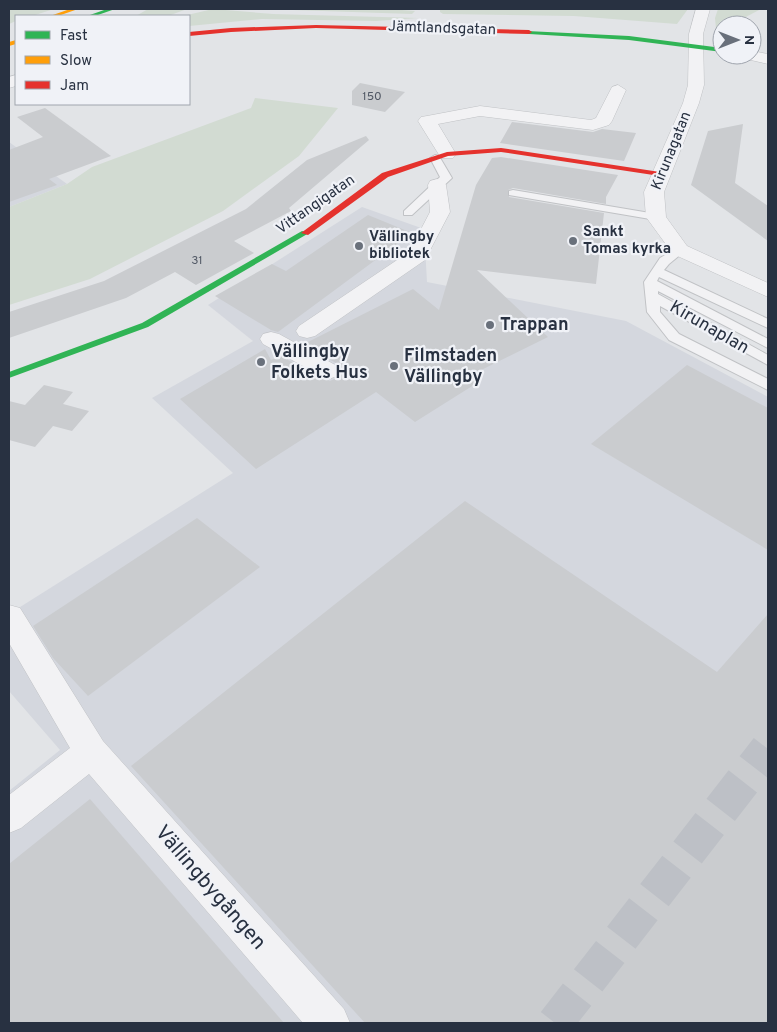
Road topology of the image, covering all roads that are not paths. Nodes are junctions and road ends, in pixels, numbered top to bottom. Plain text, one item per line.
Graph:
1 (75, 9) edge
2 (112, 9) edge
3 (703, 9) edge
4 (56, 15) edge
5 (93, 15) edge
6 (190, 34) edge
7 (696, 46) junction
8 (712, 48) edge
9 (618, 90) dead end
10 (441, 156) junction
11 (660, 174) junction
12 (437, 185) junction
13 (513, 193) dead end
14 (408, 213) dead end
15 (656, 217) junction
16 (680, 250) junction
17 (652, 283) junction
18 (768, 290) edge
19 (768, 324) edge
20 (307, 331) dead end
21 (271, 339) dead end
22 (768, 344) edge
23 (768, 362) edge
24 (329, 371) dead end
25 (9, 375) edge
26 (768, 385) edge
27 (9, 617) edge
28 (91, 752) junction
29 (9, 816) edge
30 (330, 1023) edge

1 - 4 street
2 - 5 street
3 - 7 street, Kirunagatan
6 - 7 street, Jämtlandsgatan
7 - 8 street, Jämtlandsgatan
7 - 11 street, Kirunagatan
9 - 10 street
10 - 11 street, Vittangigatan
10 - 12 lane
10 - 25 street, Vittangigatan
11 - 15 street, Kirunagatan
12 - 14 lane
12 - 20 street
13 - 15 lane
15 - 16 street, Kirunagatan
16 - 17 lane
16 - 18 street, Kirunagatan
17 - 19 lane, Kirunaplan
17 - 22 lane, Kirunaplan
17 - 23 lane, Kirunaplan
17 - 26 lane, Kirunaplan
21 - 24 street
27 - 28 street, Vällingbygången
28 - 29 street
28 - 30 street, Vällingbygången

